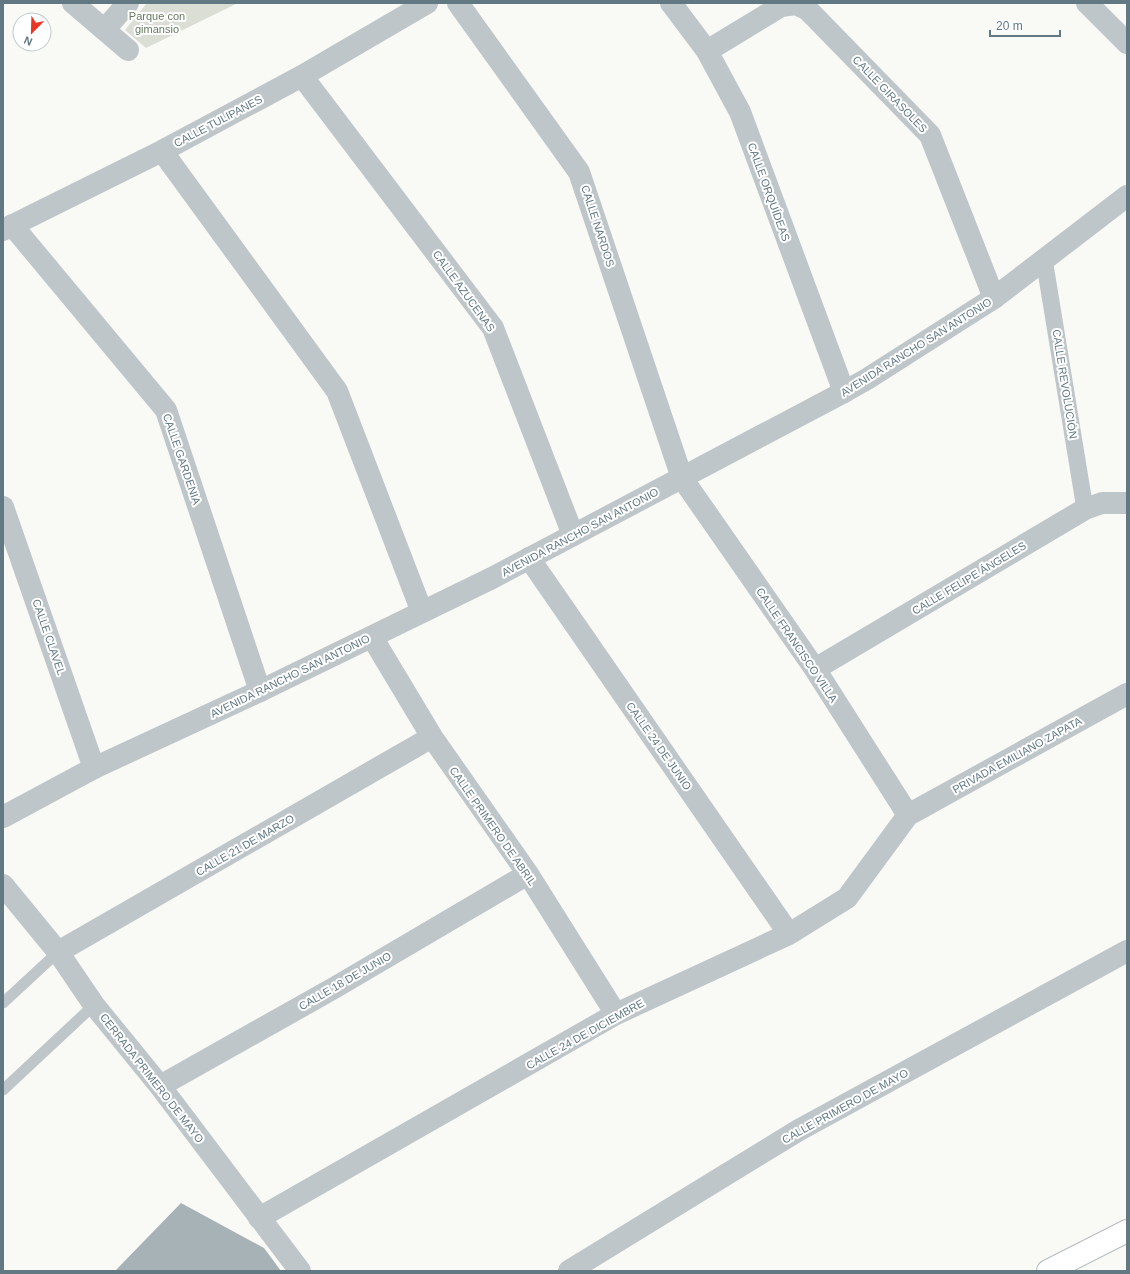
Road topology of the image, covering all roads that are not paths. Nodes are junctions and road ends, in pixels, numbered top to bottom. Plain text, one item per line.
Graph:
1 (73, 3) edge
2 (128, 3) edge
3 (427, 3) edge
4 (458, 3) edge
5 (671, 3) edge
6 (1087, 3) edge
7 (105, 30) junction
8 (1127, 42) edge
9 (128, 50) dead end
10 (707, 51) junction
11 (302, 76) junction
12 (162, 152) junction
13 (1127, 196) edge
14 (7, 228) edge
15 (1044, 259) junction
16 (994, 298) junction
17 (844, 392) junction
18 (682, 478) junction
19 (1127, 503) edge
20 (3, 507) edge
21 (1085, 509) junction
22 (573, 535) junction
23 (530, 558) junction
24 (422, 612) junction
25 (372, 637) junction
26 (816, 669) junction
27 (260, 691) junction
28 (1127, 694) edge
29 (432, 737) junction
30 (94, 768) junction
31 (908, 815) junction
32 (3, 817) edge
33 (528, 874) junction
34 (3, 885) edge
35 (790, 934) junction
36 (1127, 951) edge
37 (58, 952) junction
38 (3, 1003) edge
39 (94, 1005) junction
40 (616, 1014) junction
41 (160, 1086) junction
42 (3, 1090) edge
43 (259, 1218) junction
44 (1127, 1231) edge
45 (300, 1271) edge
46 (569, 1271) edge
47 (1048, 1271) edge

1 - 7 street
2 - 7 street
3 - 11 street, CALLE TULIPANES
4 - 18 street, CALLE NARDOS
5 - 10 street, CALLE ORQUÍDEAS
6 - 8 street
7 - 9 street
10 - 16 street, CALLE GIRASOLES
10 - 17 street, CALLE ORQUÍDEAS
11 - 12 street, CALLE TULIPANES
11 - 22 street, CALLE AZUCENAS
12 - 14 street, CALLE TULIPANES
12 - 24 street
13 - 15 street, AVENIDA RANCHO SAN ANTONIO
14 - 27 street, CALLE GARDENIA
15 - 16 street, AVENIDA RANCHO SAN ANTONIO
15 - 21 street, CALLE REVOLUCIÓN
16 - 17 street, AVENIDA RANCHO SAN ANTONIO
17 - 18 street, AVENIDA RANCHO SAN ANTONIO
18 - 22 street, AVENIDA RANCHO SAN ANTONIO
18 - 26 street, CALLE FRANCISCO VILLA
19 - 21 street, CALLE FELIPE ÁNGELES
20 - 30 street, CALLE CLAVEL
21 - 26 street, CALLE FELIPE ÁNGELES
22 - 23 street, AVENIDA RANCHO SAN ANTONIO
23 - 24 street, AVENIDA RANCHO SAN ANTONIO
23 - 35 street, CALLE 24 DE JUNIO
24 - 25 street, AVENIDA RANCHO SAN ANTONIO
25 - 27 street, AVENIDA RANCHO SAN ANTONIO
25 - 29 street, CALLE PRIMERO DE ABRIL
26 - 31 street, CALLE FRANCISCO VILLA
27 - 30 street, AVENIDA RANCHO SAN ANTONIO
28 - 31 street, PRIVADA EMILIANO ZAPATA
29 - 33 street, CALLE PRIMERO DE ABRIL
29 - 37 street, CALLE 21 DE MARZO
30 - 32 street, AVENIDA RANCHO SAN ANTONIO
31 - 35 street, CALLE 24 DE DICIEMBRE
33 - 40 street, CALLE PRIMERO DE ABRIL
33 - 41 street, CALLE 18 DE JUNIO
34 - 37 street, CERRADA PRIMERO DE MAYO
35 - 40 street, CALLE 24 DE DICIEMBRE
36 - 46 street, CALLE PRIMERO DE MAYO
37 - 38 lane
37 - 39 street, CERRADA PRIMERO DE MAYO
39 - 41 street, CERRADA PRIMERO DE MAYO
39 - 42 lane
40 - 43 street, CALLE 24 DE DICIEMBRE
41 - 43 street, CERRADA PRIMERO DE MAYO
43 - 45 street, CERRADA PRIMERO DE MAYO
44 - 47 main road

